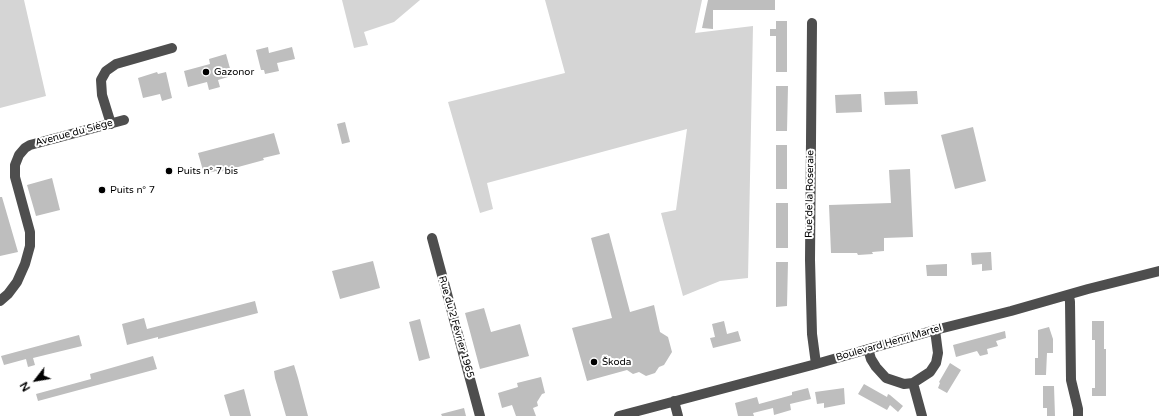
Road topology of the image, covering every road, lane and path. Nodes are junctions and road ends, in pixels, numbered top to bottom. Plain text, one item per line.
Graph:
1 (812, 23) dead end
2 (172, 48) dead end
3 (124, 120) dead end
4 (111, 124) junction
5 (432, 238) dead end
6 (1159, 271) edge
7 (1069, 295) junction
8 (0, 300) edge
9 (935, 330) junction
10 (868, 349) junction
11 (816, 364) junction
12 (913, 383) junction
13 (674, 401) junction
14 (480, 416) edge
15 (619, 416) edge
16 (678, 416) edge
17 (922, 416) edge
18 (1078, 416) edge

1 - 11 street, Rue de la Roseraie
2 - 4 street
3 - 4 street, Avenue du Siège
4 - 8 street, Avenue du Siège
5 - 14 street, Rue du 2 Février 1965
6 - 7 street, Boulevard Henri Martel
7 - 9 street, Boulevard Henri Martel
7 - 18 street
9 - 10 street, Boulevard Henri Martel
9 - 12 street
10 - 11 street, Boulevard Henri Martel
10 - 12 street
11 - 13 street, Boulevard Henri Martel
12 - 17 street
13 - 15 street, Boulevard Henri Martel
13 - 16 street

